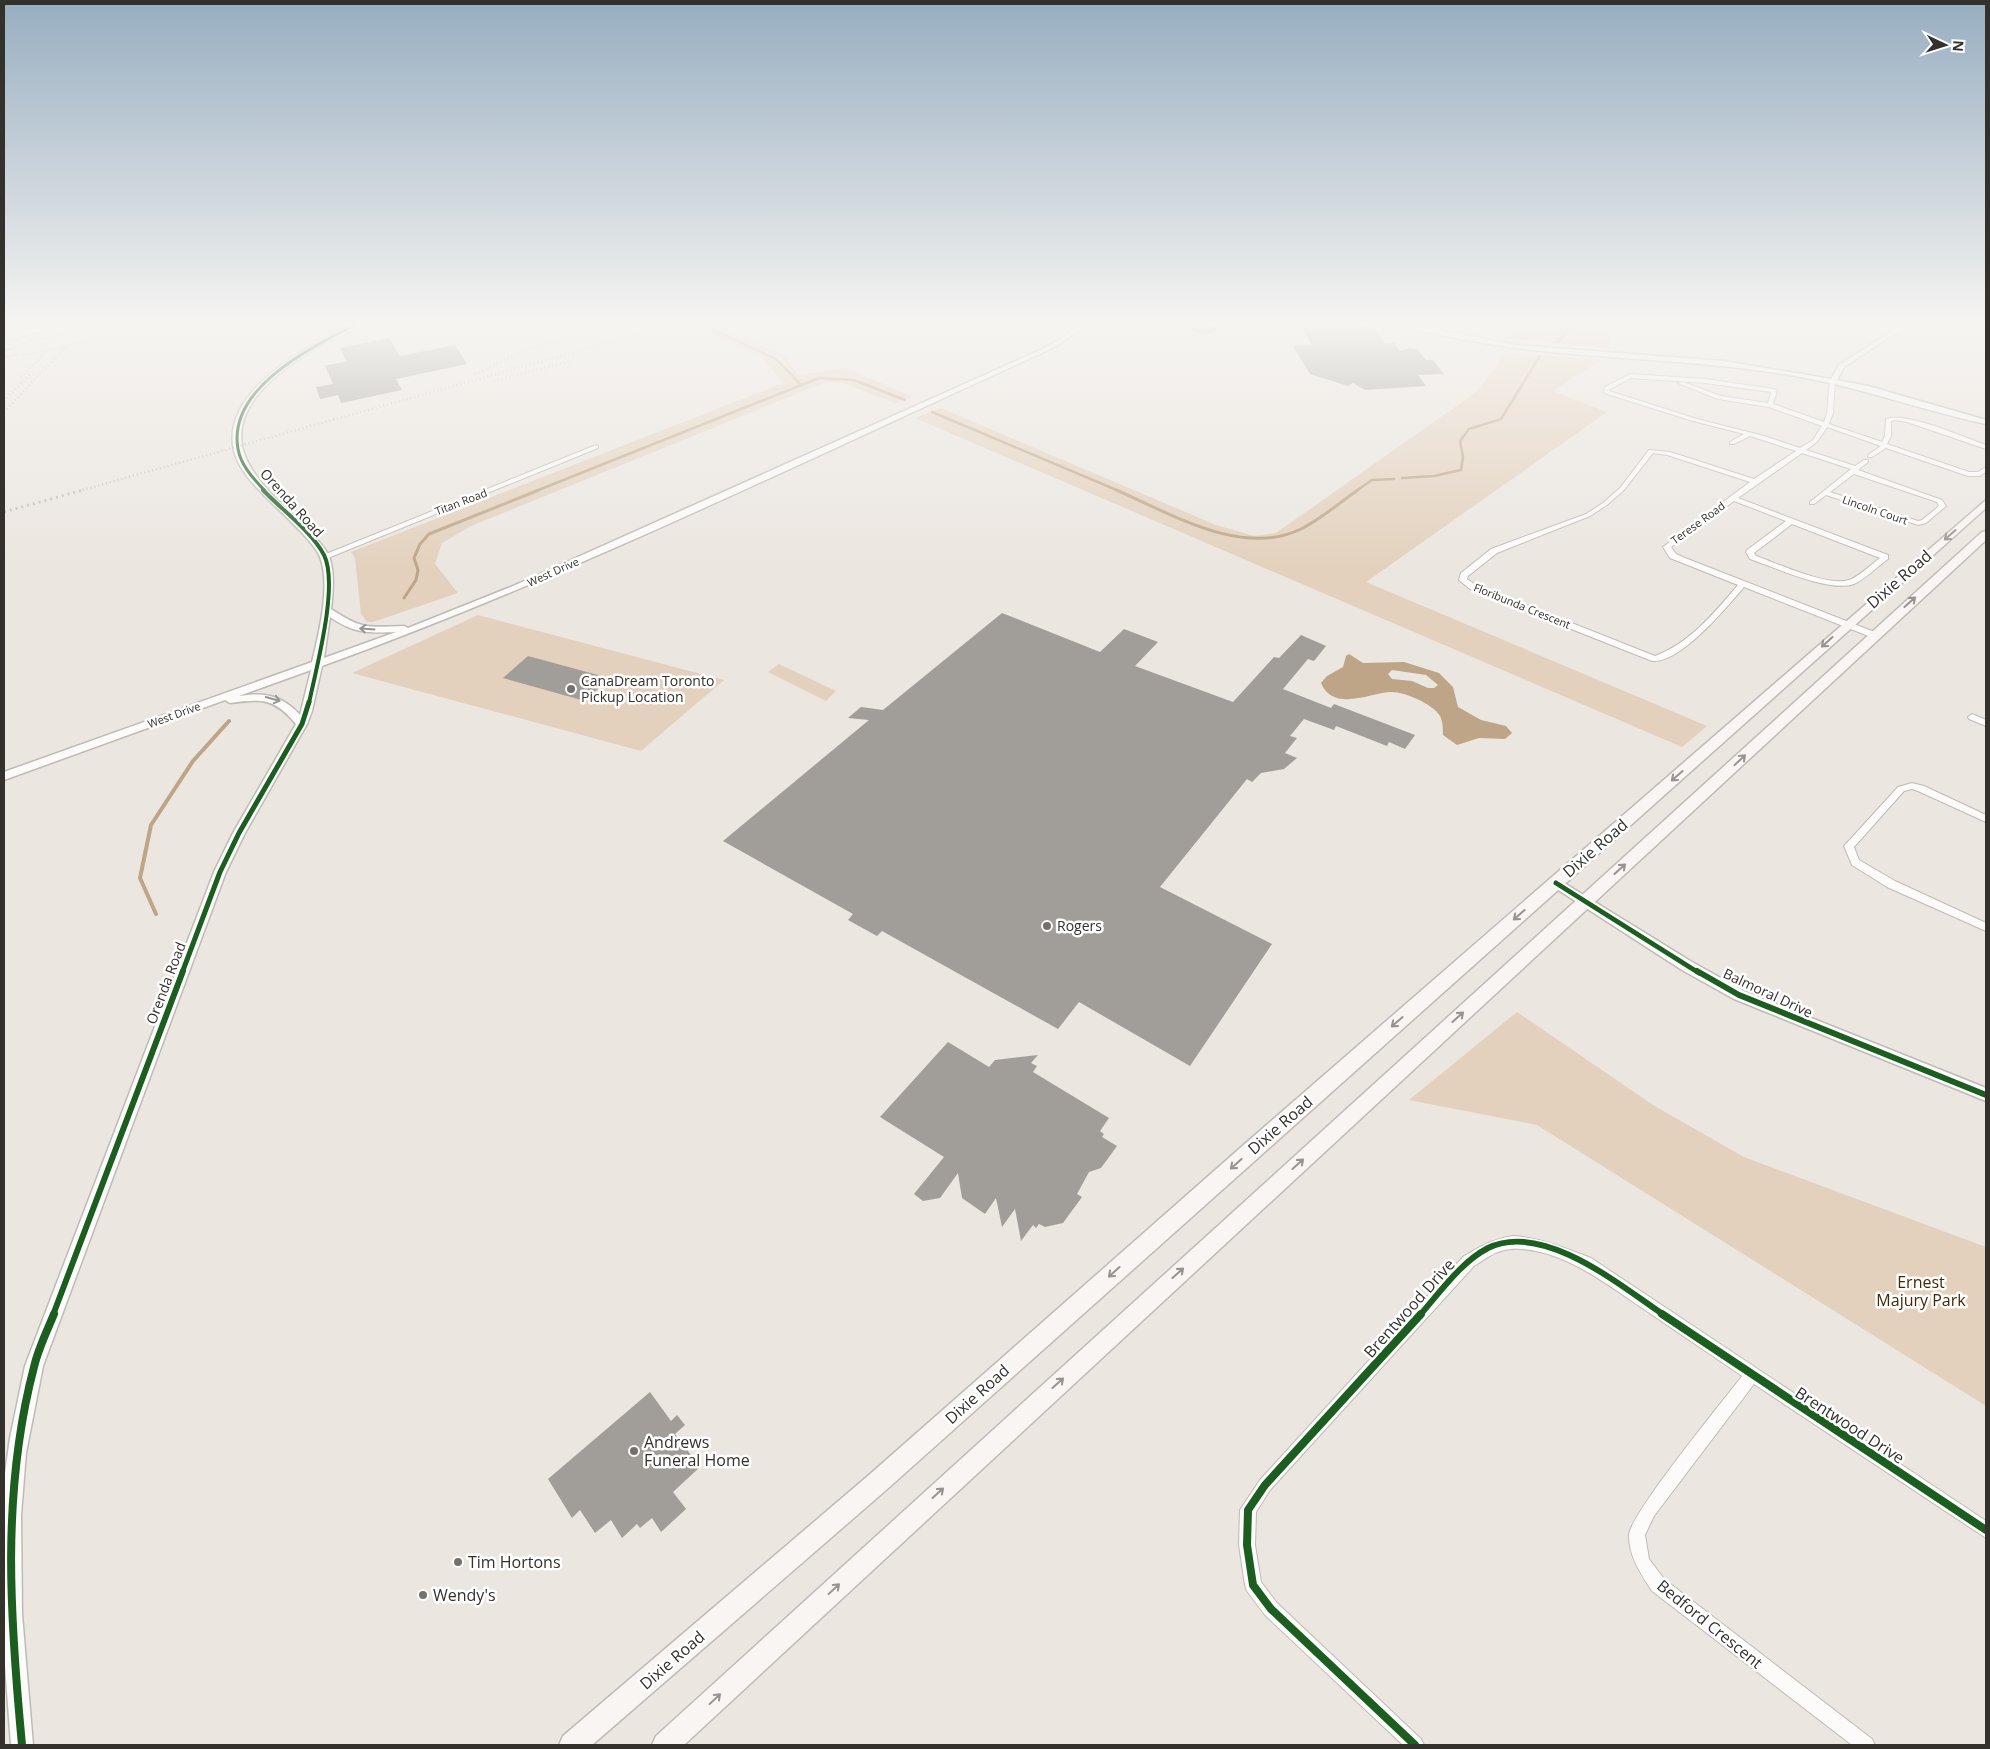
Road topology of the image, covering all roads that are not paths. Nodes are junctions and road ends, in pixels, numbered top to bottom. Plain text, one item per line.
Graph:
1 (247, 406) edge
2 (921, 406) edge
3 (1650, 406) edge
4 (1772, 406) edge
5 (1831, 406) edge
6 (1928, 406) edge
7 (1943, 406) edge
8 (1986, 416) edge
9 (1986, 422) edge
10 (1826, 424) junction
11 (1749, 434) junction
12 (1732, 443) dead end
13 (1884, 445) junction
14 (1986, 447) edge
15 (596, 448) dead end
16 (1800, 450) junction
17 (1986, 469) edge
18 (1854, 470) junction
19 (1756, 482) junction
20 (1825, 493) junction
21 (1733, 498) junction
22 (1812, 503) dead end
23 (1986, 503) edge
24 (1791, 521) junction
25 (1986, 534) edge
26 (325, 556) junction
27 (1743, 584) junction
28 (326, 610) junction
29 (1848, 624) junction
30 (414, 629) junction
31 (1874, 635) junction
32 (316, 664) junction
33 (208, 703) junction
34 (1972, 717) dead end
35 (1986, 723) edge
36 (302, 724) junction
37 (4, 776) edge
38 (1986, 819) edge
39 (1556, 883) junction
40 (1584, 902) junction
41 (1986, 927) edge
42 (1986, 1095) edge
43 (1752, 1376) junction
44 (1986, 1530) edge
45 (22, 1745) edge
46 (572, 1745) edge
47 (664, 1745) edge
48 (1415, 1745) edge
49 (1866, 1745) edge

1 - 26 street, Orenda Road
2 - 30 street, West Drive
3 - 11 street, Lincoln Court
4 - 10 street
5 - 10 street, Terese Road
6 - 9 street
7 - 8 street
10 - 13 street
10 - 16 street, Terese Road
11 - 12 street
11 - 16 street, Lincoln Court
13 - 14 street
13 - 17 street
13 - 18 street, Lincoln Court
15 - 26 street, Titan Road
16 - 18 street, Lincoln Court
16 - 19 street, Terese Road
18 - 20 street, Lincoln Court
18 - 20 street, Lincoln Court
19 - 21 street, Terese Road
19 - 27 street, Floribunda Crescent
20 - 22 street, Lincoln Court
21 - 24 street
21 - 27 street, Terese Road
23 -> 29 main road, Dixie Road
24 - 24 street
31 -> 25 main road, Dixie Road
26 - 28 street, Orenda Road
27 - 29 street, Terese Road
30 -> 28 street
28 - 32 street, Orenda Road
29 - 31 street, Terese Road
29 -> 39 main road, Dixie Road
30 - 32 street, West Drive
40 -> 31 main road, Dixie Road
32 - 33 street, West Drive
32 - 36 street, Orenda Road
33 -> 36 street
33 - 37 street, West Drive
34 - 35 street
36 - 45 street, Orenda Road
38 - 41 street
39 - 40 street, Balmoral Drive
39 -> 46 main road, Dixie Road
40 - 42 street, Balmoral Drive
47 -> 40 main road, Dixie Road
43 - 44 street, Brentwood Drive
43 - 48 street, Brentwood Drive
43 - 49 street, Bedford Crescent

